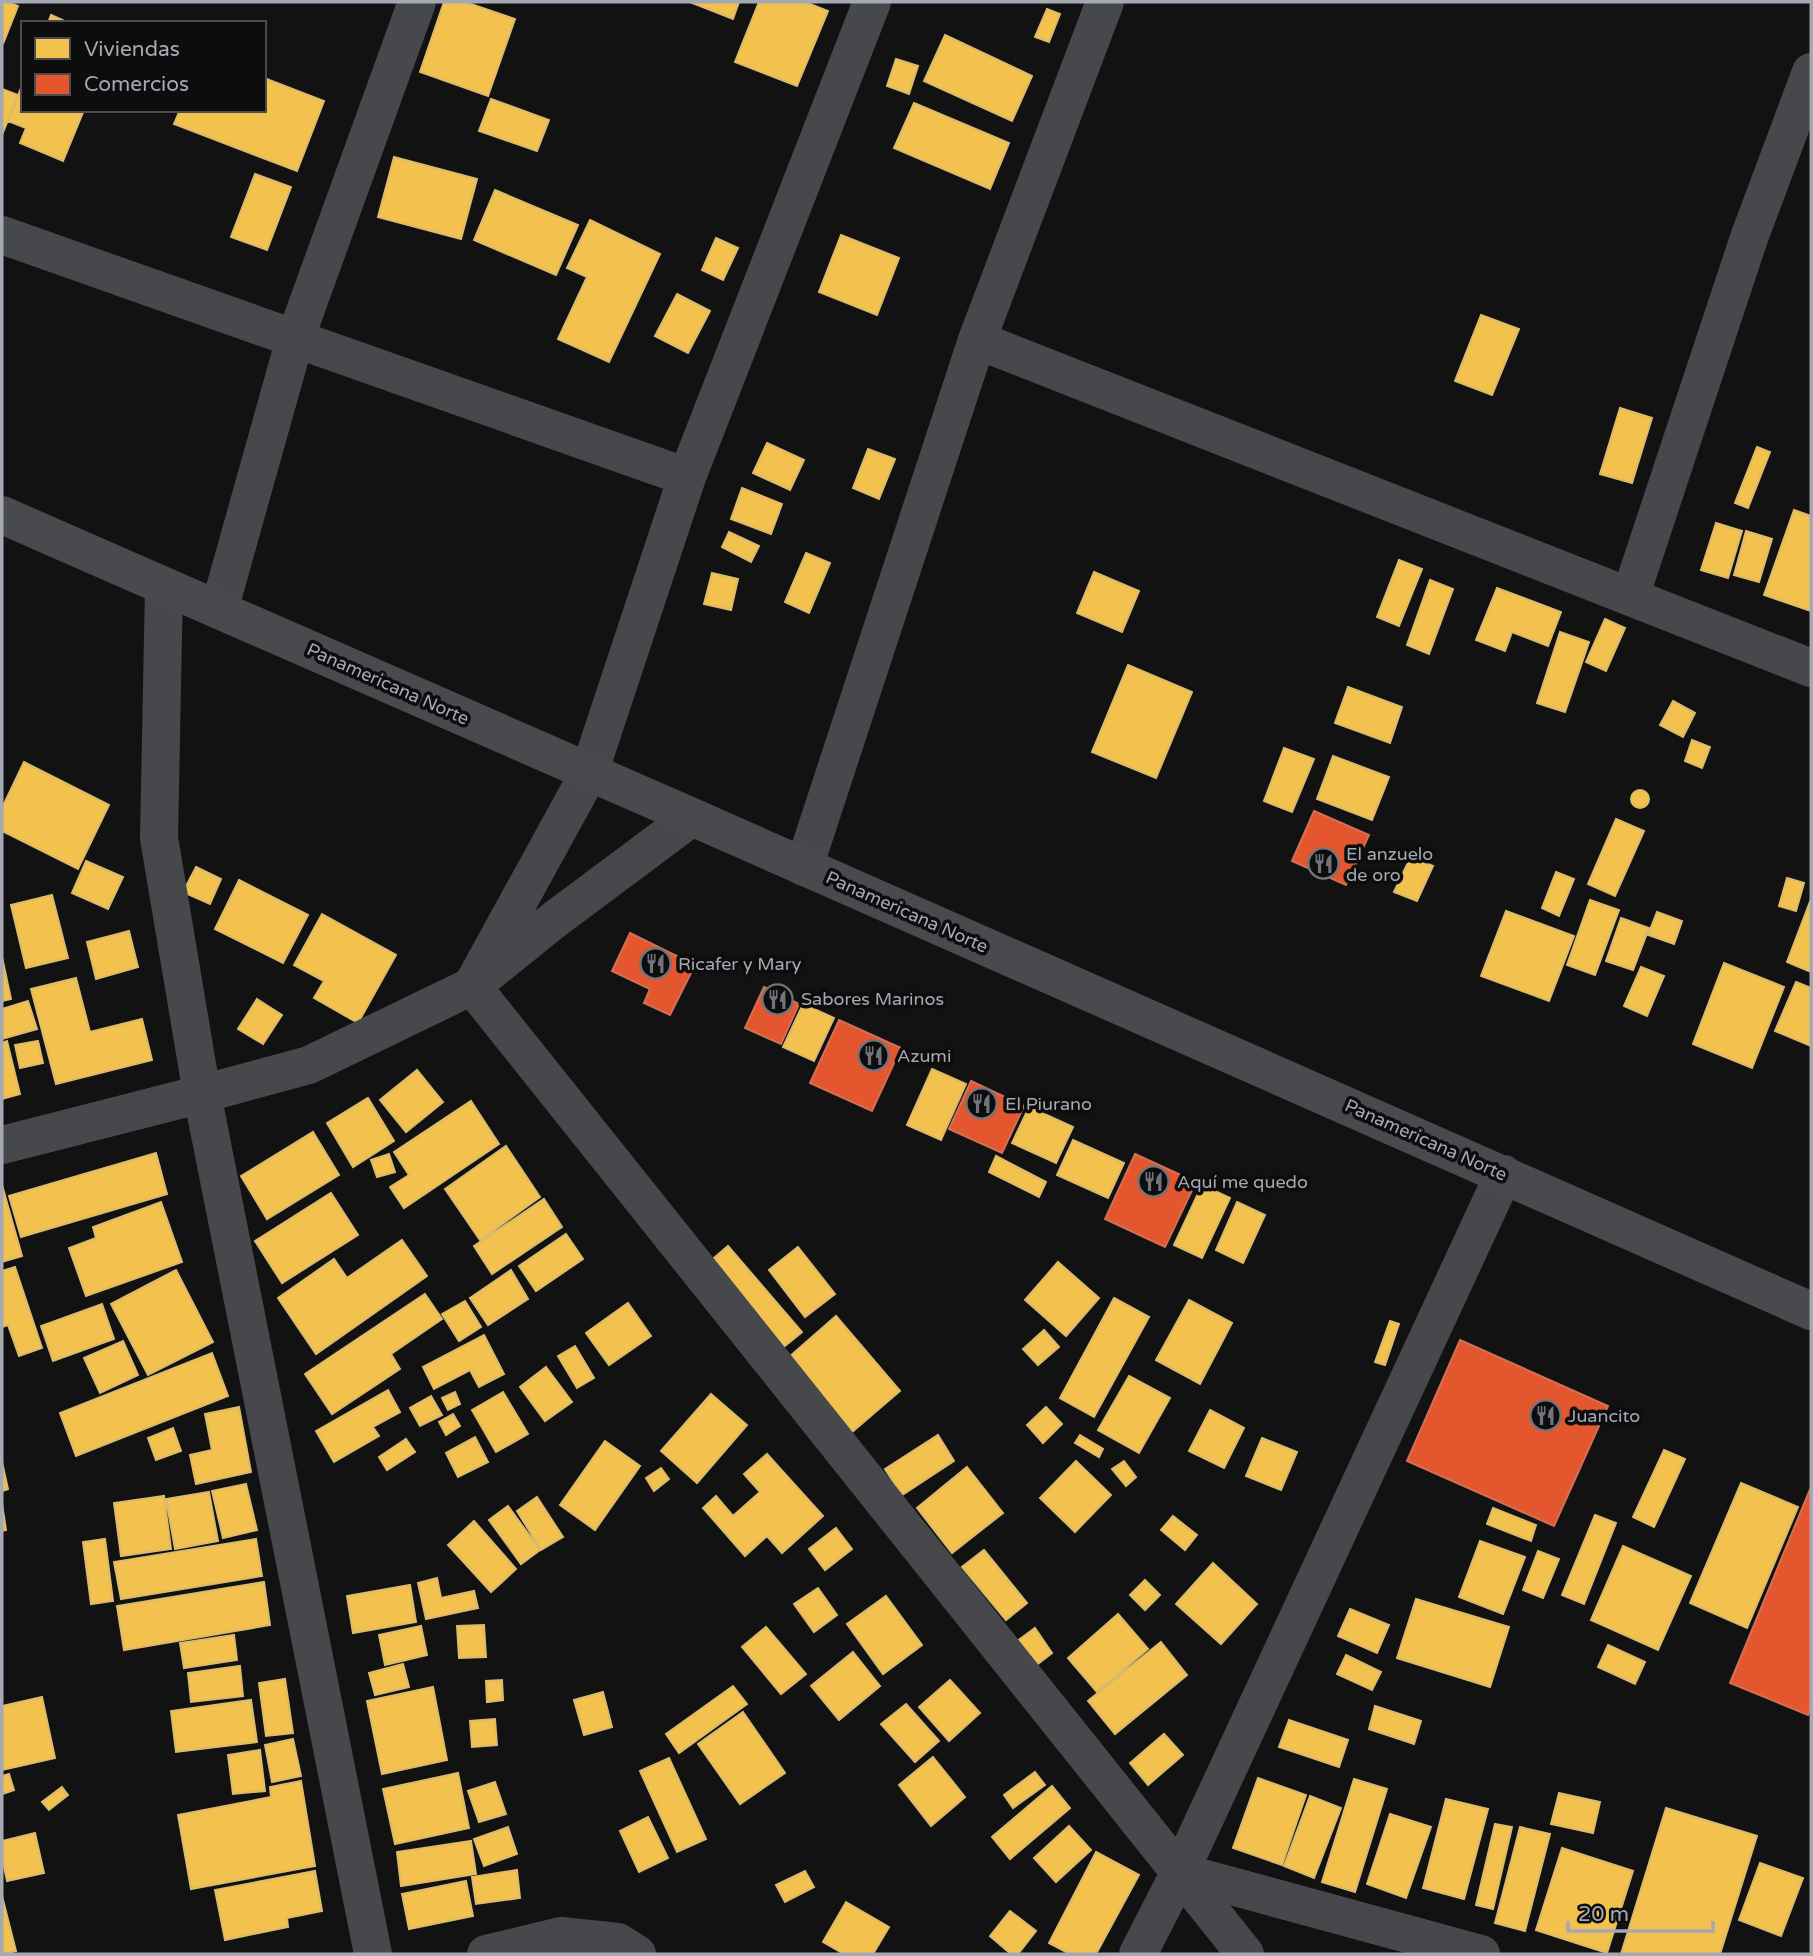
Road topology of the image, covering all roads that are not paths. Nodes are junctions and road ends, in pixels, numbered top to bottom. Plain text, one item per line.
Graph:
1 (417, 2) edge
2 (872, 2) edge
3 (1105, 2) edge
4 (1811, 72) edge
5 (2, 235) edge
6 (295, 339) junction
7 (977, 340) junction
8 (687, 477) junction
9 (2, 514) edge
10 (164, 587) junction
11 (1630, 597) junction
12 (219, 610) junction
13 (1811, 668) edge
14 (589, 773) junction
15 (692, 817) junction
16 (804, 867) junction
17 (472, 986) junction
18 (202, 1094) junction
19 (2, 1145) edge
20 (1504, 1174) junction
21 (1811, 1311) edge
22 (1180, 1872) junction
23 (373, 1954) edge
24 (486, 1954) edge
25 (637, 1954) edge
26 (1139, 1954) edge
27 (1245, 1954) edge
28 (1481, 1954) edge

1 - 6 street
2 - 8 street
3 - 7 street
4 - 11 street
5 - 6 street
6 - 8 street
6 - 12 street
7 - 11 street
7 - 16 street
8 - 14 street
9 - 10 highway, Panamericana Norte
10 - 12 highway, Panamericana Norte
10 - 18 street
11 - 13 street
12 - 14 highway, Panamericana Norte
14 - 15 highway, Panamericana Norte
14 - 17 street
15 - 16 highway, Panamericana Norte
15 - 17 street
16 - 20 highway, Panamericana Norte
17 - 18 street
17 - 22 street
18 - 19 street
18 - 23 street
20 - 21 highway, Panamericana Norte
20 - 22 street
22 - 26 street
22 - 27 street
22 - 28 street
24 - 25 street

